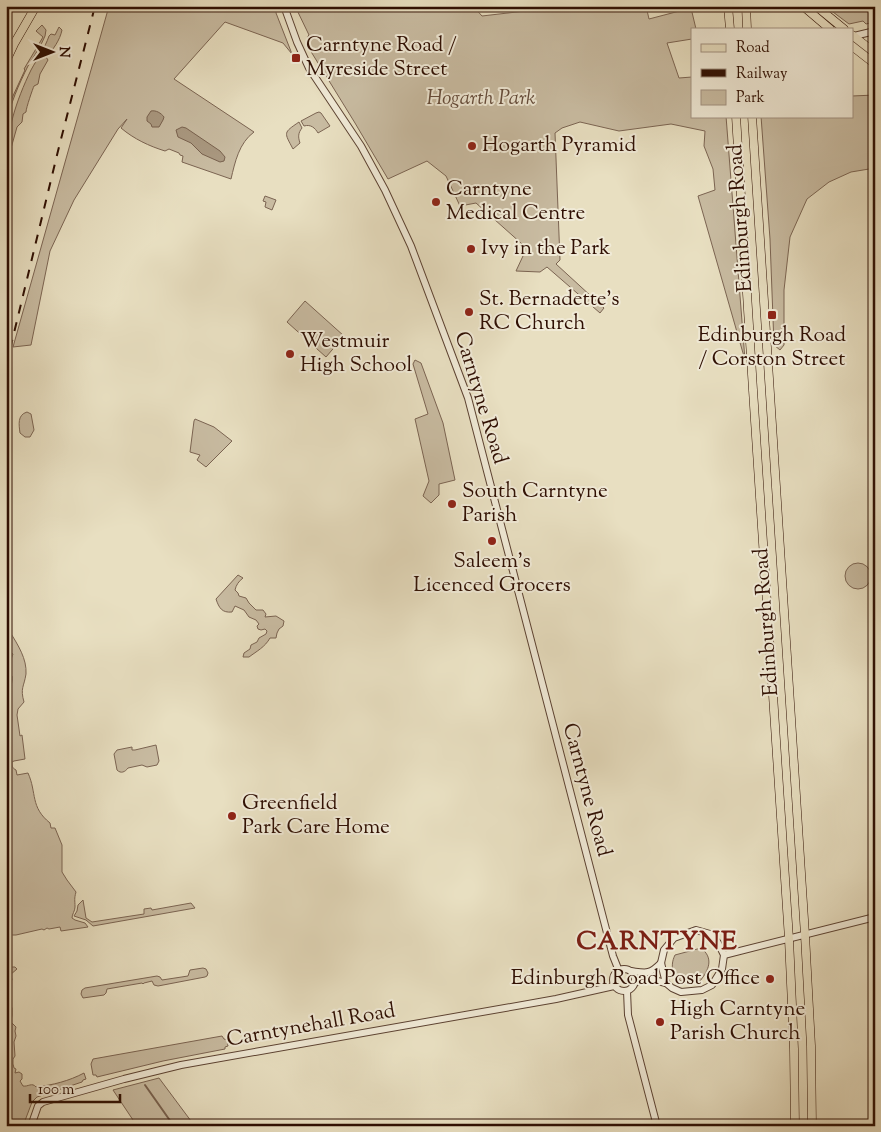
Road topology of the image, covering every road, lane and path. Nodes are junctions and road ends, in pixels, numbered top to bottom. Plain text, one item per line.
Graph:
1 (36, 6) edge
2 (284, 6) edge
3 (728, 6) edge
4 (733, 6) edge
5 (746, 6) edge
6 (803, 6) edge
7 (816, 6) edge
8 (729, 25) edge
9 (747, 28) edge
10 (829, 28) edge
11 (843, 28) edge
12 (875, 31) edge
13 (854, 36) edge
14 (854, 37) edge
15 (14, 44) junction
16 (6, 48) edge
17 (854, 48) edge
18 (875, 53) edge
19 (6, 61) edge
20 (875, 64) edge
21 (737, 118) edge
22 (752, 118) edge
23 (875, 918) edge
24 (805, 935) junction
25 (789, 939) junction
26 (724, 955) junction
27 (661, 963) junction
28 (619, 971) junction
29 (630, 971) junction
30 (635, 982) junction
31 (666, 983) junction
32 (614, 986) junction
33 (627, 991) junction
34 (30, 1126) edge
35 (657, 1126) edge
36 (795, 1126) edge
37 (812, 1126) edge

1 - 15 main road
2 - 28 street, Carntyne Road
3 - 8 main road
4 - 8 main road
5 - 9 main road
6 - 10 main road
7 - 11 main road
12 - 13 street
14 - 18 main road
15 - 16 street
15 - 19 main road
17 - 20 main road
21 - 25 main road, Edinburgh Road
22 - 24 main road, Edinburgh Road
23 - 24 street
24 - 25 street
24 - 37 main road, Edinburgh Road
25 - 26 street
25 - 36 main road, Edinburgh Road
26 - 27 street
26 - 31 street
27 - 29 street
27 - 31 street
28 - 29 street
28 - 32 street
29 - 30 street
30 - 31 street
30 - 33 street
32 - 33 street
32 - 34 street, Carntynehall Road
33 - 35 street

